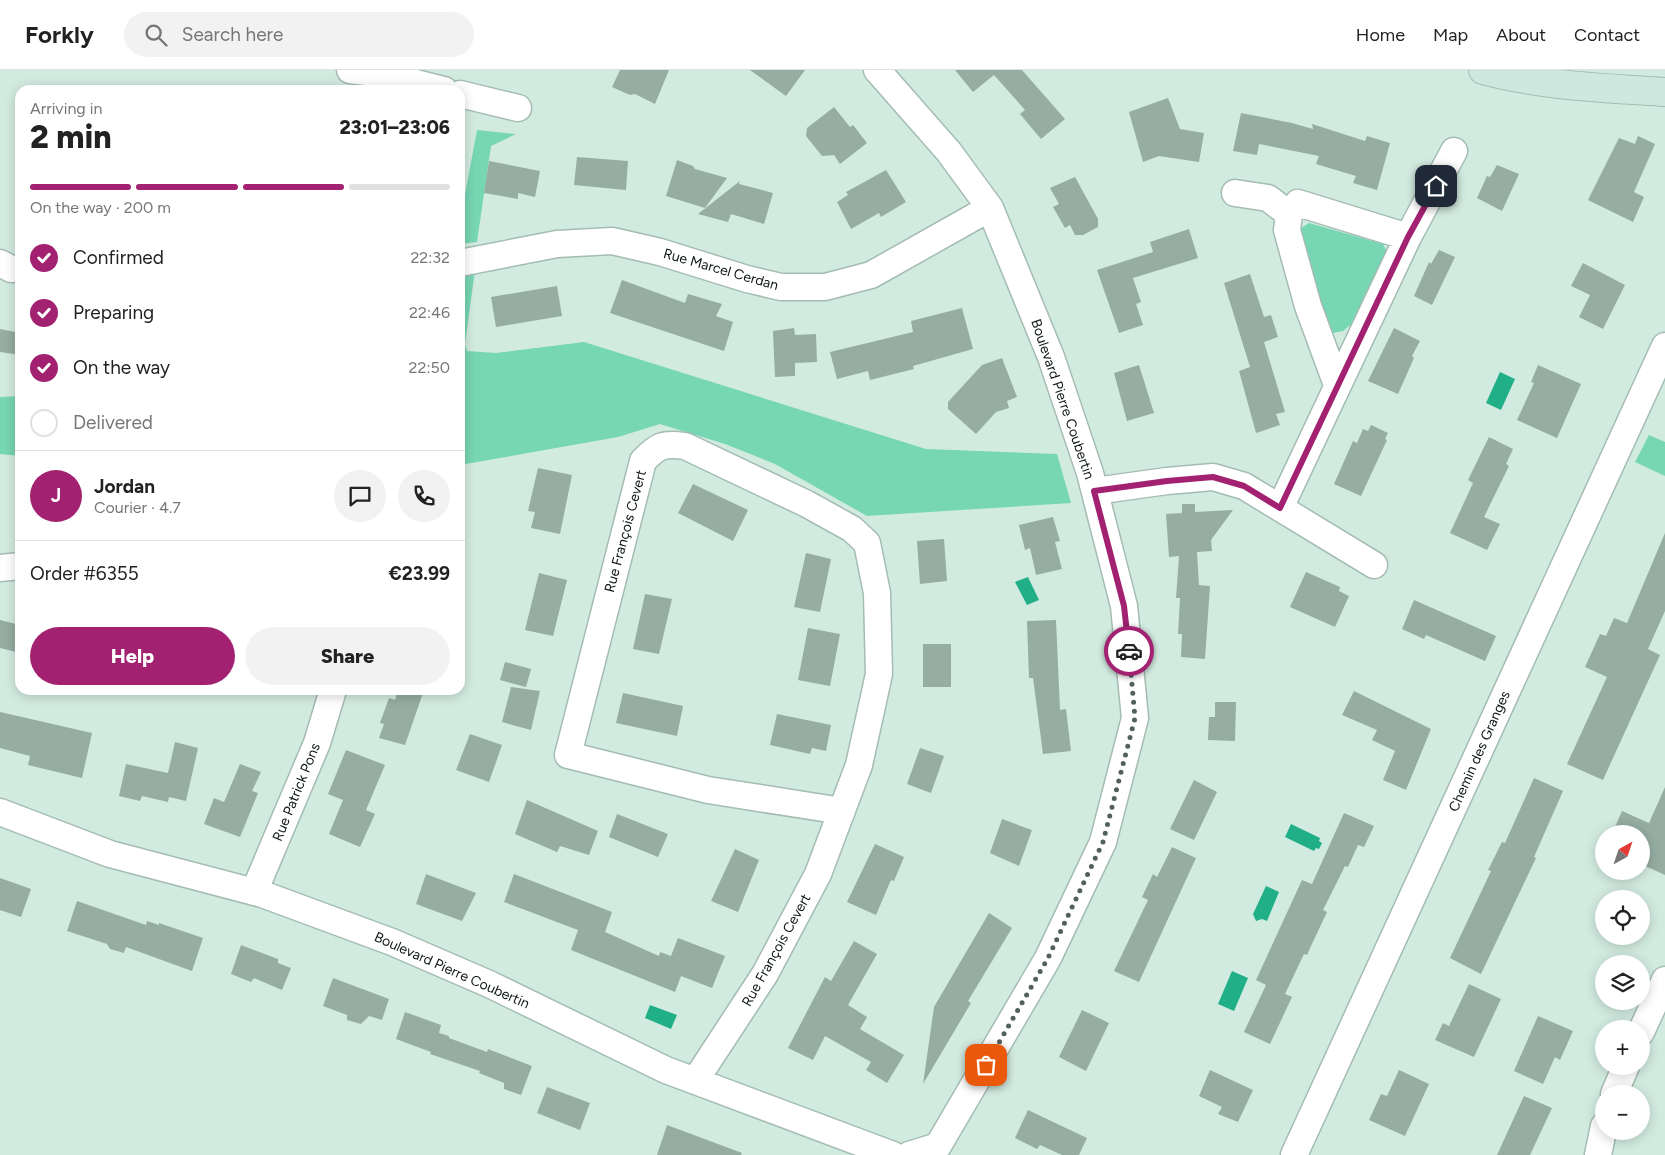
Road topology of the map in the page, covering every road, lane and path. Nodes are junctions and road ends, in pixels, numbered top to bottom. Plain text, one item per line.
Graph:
1 (350, 70) edge
2 (877, 70) edge
3 (1483, 70) edge
4 (424, 85) edge
5 (1665, 92) edge
6 (465, 95) edge
7 (518, 108) dead end
8 (1454, 151) dead end
9 (1235, 193) dead end
10 (990, 208) junction
11 (1289, 214) junction
12 (1408, 237) junction
13 (465, 262) edge
14 (0, 263) edge
15 (15, 269) edge
16 (1665, 346) edge
17 (1337, 385) junction
18 (1094, 491) junction
19 (1280, 508) junction
20 (15, 566) edge
21 (1374, 566) dead end
22 (0, 568) edge
23 (331, 695) edge
24 (842, 811) junction
25 (0, 812) edge
26 (254, 892) junction
27 (1665, 980) edge
28 (1647, 1020) edge
29 (695, 1081) junction
30 (1601, 1140) edge
31 (893, 1155) edge
32 (909, 1155) edge
33 (1294, 1155) edge
34 (1598, 1155) edge

1 - 4 street
2 - 10 street, Boulevard Pierre Coubertin
3 - 5 street
6 - 7 street
8 - 12 street
9 - 11 street
10 - 13 street, Rue Marcel Cerdan
10 - 18 street, Boulevard Pierre Coubertin
11 - 12 street
11 - 17 street
12 - 17 street
14 - 15 street
16 - 33 street, Chemin des Granges
17 - 19 street
18 - 19 street
18 - 32 street, Boulevard Pierre Coubertin
19 - 21 street
20 - 22 street
23 - 26 street, Rue Patrick Pons
24 - 24 street, Rue François Cevert
24 - 29 street, Rue François Cevert
25 - 26 street, Boulevard Pierre Coubertin
26 - 29 street, Boulevard Pierre Coubertin
27 - 28 street
29 - 31 street, Boulevard Pierre Coubertin
30 - 34 street

